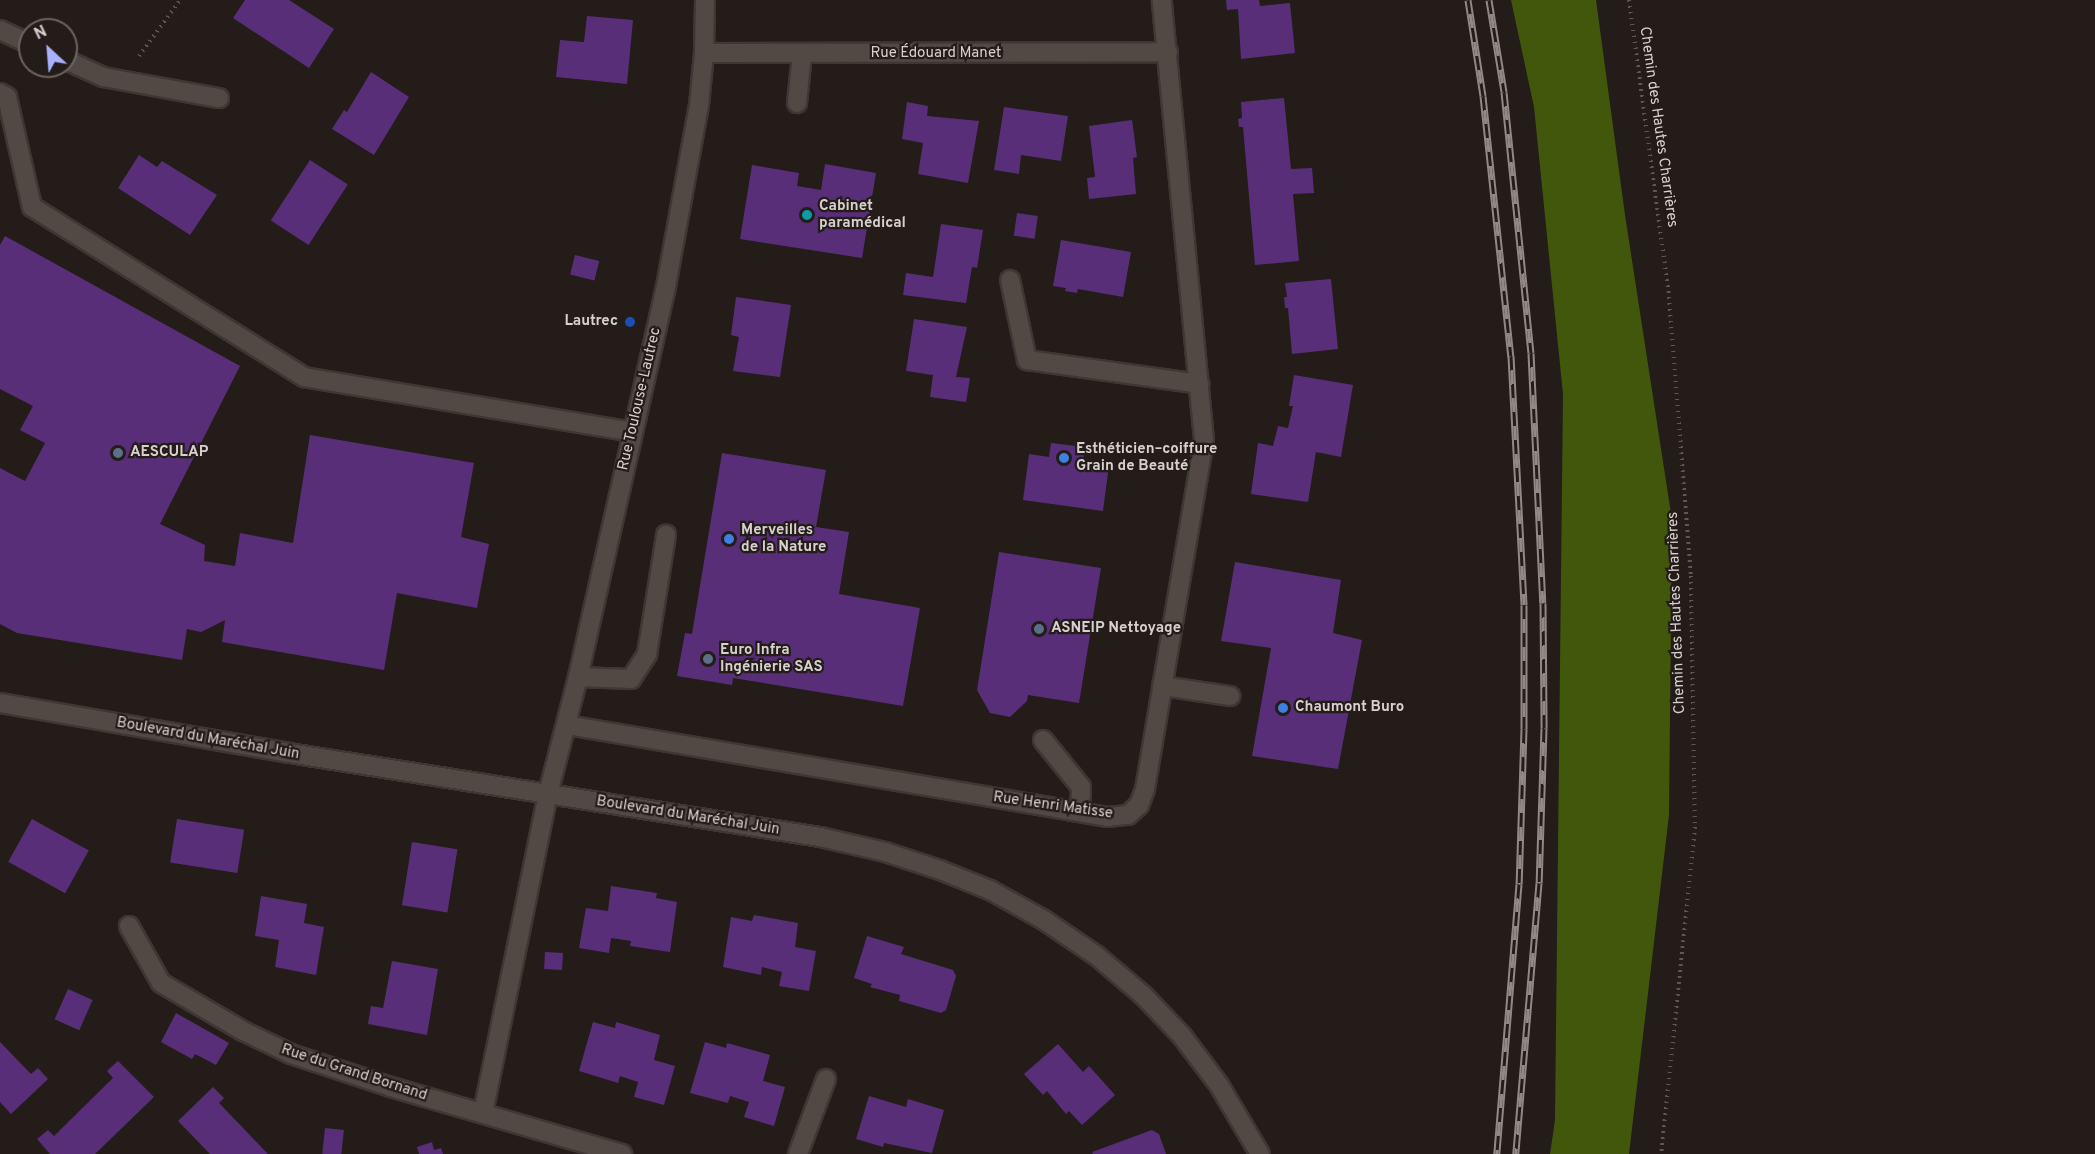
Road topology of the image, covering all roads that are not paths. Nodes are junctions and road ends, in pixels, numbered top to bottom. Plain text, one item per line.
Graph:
1 (705, 0) edge
2 (1162, 0) edge
3 (0, 30) edge
4 (18, 38) edge
5 (1168, 52) junction
6 (704, 53) junction
7 (802, 55) junction
8 (78, 65) edge
9 (0, 93) edge
10 (219, 98) dead end
11 (797, 103) dead end
12 (1010, 280) dead end
13 (1199, 384) junction
14 (632, 432) junction
15 (666, 535) dead end
16 (578, 677) junction
17 (1162, 686) junction
18 (1230, 696) dead end
19 (0, 703) edge
20 (567, 725) junction
21 (1043, 740) dead end
22 (548, 794) junction
23 (1080, 812) junction
24 (129, 926) dead end
25 (826, 1079) dead end
26 (483, 1113) junction
27 (622, 1154) edge
28 (798, 1154) edge
29 (1260, 1154) edge

1 - 6 street, Rue Toulouse-Lautrec
2 - 5 street
3 - 4 street
5 - 7 street, Rue Édouard Manet
5 - 13 street
6 - 7 street, Rue Édouard Manet
6 - 14 street, Rue Toulouse-Lautrec
7 - 11 street
8 - 10 street
9 - 14 street
12 - 13 street
13 - 17 street, Rue Henri Matisse
14 - 16 street, Rue Toulouse-Lautrec
15 - 16 street
16 - 20 street, Rue Toulouse-Lautrec
17 - 18 street
17 - 23 street, Rue Henri Matisse
19 - 22 street, Boulevard du Maréchal Juin
20 - 22 street, Rue Toulouse-Lautrec
20 - 23 street, Rue Henri Matisse
21 - 23 street
22 - 26 street
22 - 29 street, Boulevard du Maréchal Juin
24 - 26 street, Rue du Grand Bornand
25 - 28 street
26 - 27 street, Rue du Grand Bornand

